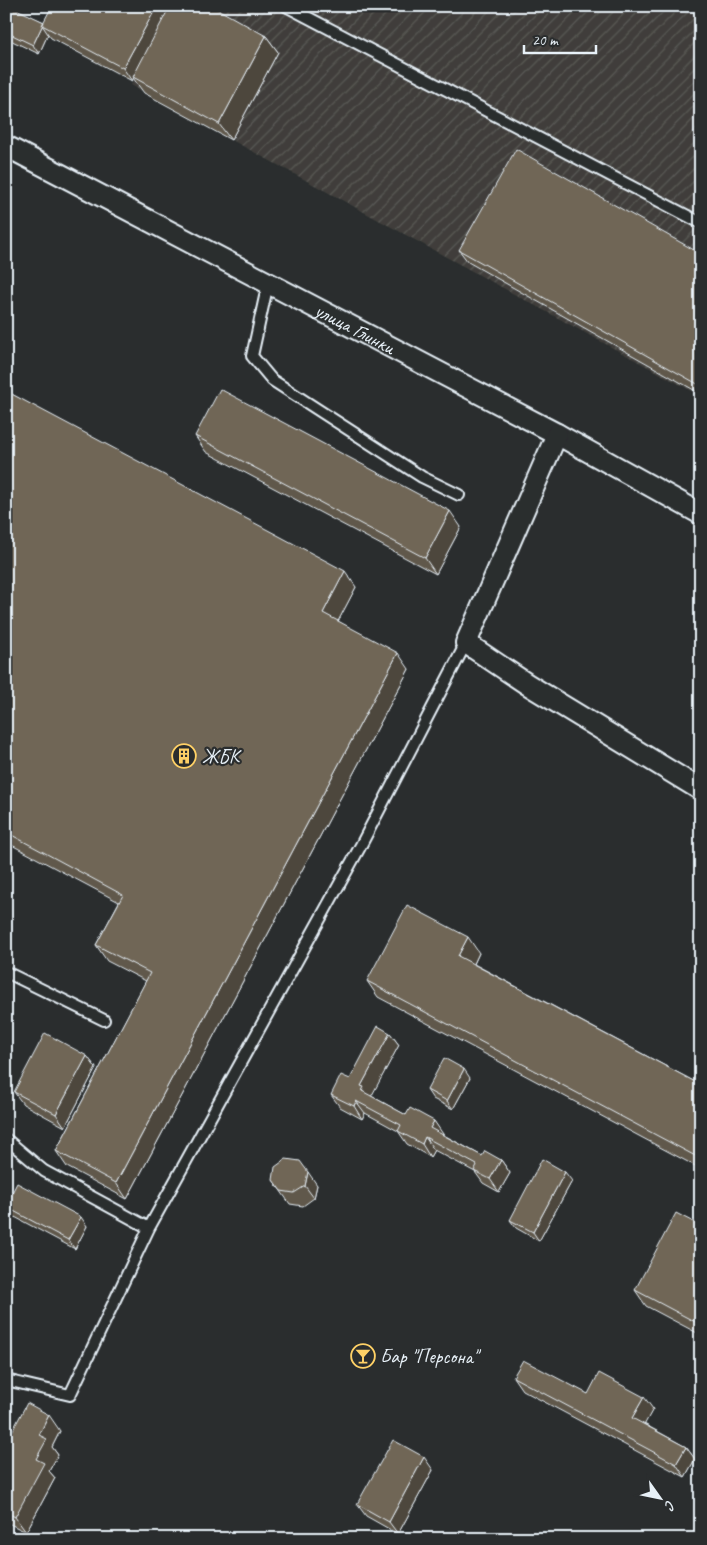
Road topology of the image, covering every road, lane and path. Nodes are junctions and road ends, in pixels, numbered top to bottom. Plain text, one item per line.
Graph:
1 (286, 6) edge
2 (6, 146) edge
3 (701, 223) edge
4 (268, 283) junction
5 (557, 434) junction
6 (459, 495) dead end
7 (701, 514) edge
8 (466, 644) junction
9 (701, 790) edge
10 (6, 972) edge
11 (104, 1020) dead end
12 (6, 1139) edge
13 (149, 1228) junction
14 (6, 1380) edge

1 - 3 lane
2 - 4 street, улица Глинки
4 - 5 street, улица Глинки
4 - 6 lane
5 - 7 street, улица Глинки
5 - 8 street
8 - 9 street
8 - 13 lane
10 - 11 lane
12 - 13 lane
13 - 14 lane

